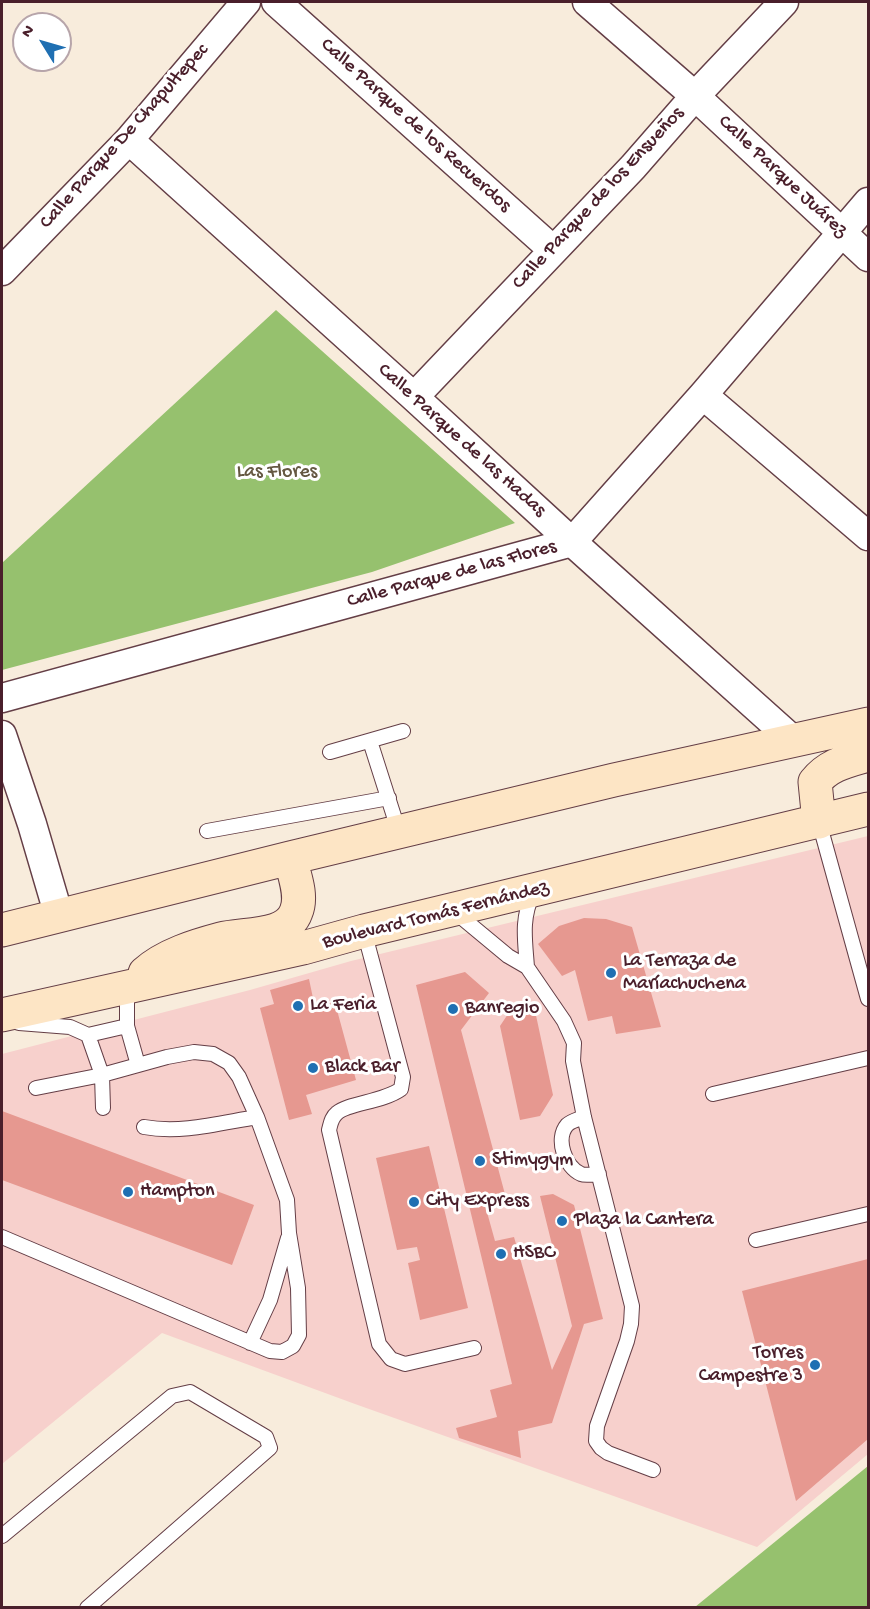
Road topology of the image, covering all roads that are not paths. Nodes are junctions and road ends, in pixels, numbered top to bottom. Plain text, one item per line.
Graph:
1 (246, 2) edge
2 (276, 2) edge
3 (587, 2) edge
4 (784, 2) edge
5 (695, 96) junction
6 (129, 140) junction
7 (868, 202) edge
8 (842, 232) junction
9 (553, 250) junction
10 (868, 257) edge
11 (2, 271) edge
12 (703, 395) junction
13 (414, 397) junction
14 (868, 536) edge
15 (572, 542) junction
16 (2, 698) edge
17 (868, 724) edge
18 (403, 731) dead end
19 (2, 735) edge
20 (370, 741) junction
21 (794, 741) junction
22 (330, 752) dead end
23 (868, 755) edge
24 (389, 798) junction
25 (868, 810) edge
26 (819, 822) junction
27 (207, 831) dead end
28 (399, 832) junction
29 (290, 858) junction
30 (533, 892) junction
31 (454, 911) junction
32 (59, 916) junction
33 (2, 930) edge
34 (364, 931) junction
35 (527, 967) junction
36 (128, 988) junction
37 (868, 999) edge
38 (2, 1015) edge
39 (2, 1022) edge
40 (127, 1026) junction
41 (88, 1035) junction
42 (868, 1058) edge
43 (138, 1065) junction
44 (102, 1075) junction
45 (36, 1089) dead end
46 (713, 1094) dead end
47 (103, 1108) dead end
48 (257, 1117) junction
49 (584, 1117) junction
50 (144, 1127) dead end
51 (599, 1174) junction
52 (868, 1214) edge
53 (289, 1233) junction
54 (2, 1237) edge
55 (756, 1240) dead end
56 (250, 1343) junction
57 (474, 1348) dead end
58 (653, 1470) dead end
59 (2, 1536) edge
60 (87, 1608) edge

1 - 6 street, Calle Parque De Chapultepec
2 - 9 street, Calle Parque de los Recuerdos
3 - 5 street, Calle Parque Juárez
4 - 5 street, Calle Parque de los Ensueños
5 - 8 street, Calle Parque Juárez
5 - 9 street, Calle Parque de los Ensueños
6 - 11 street, Calle Parque De Chapultepec
6 - 13 street, Calle Parque de las Hadas
7 - 8 street, Calle Parque de las Flores
8 - 10 street, Calle Parque Juárez
8 - 12 street, Calle Parque de las Flores
9 - 13 street, Calle Parque de los Ensueños
12 - 14 street
12 - 15 street, Calle Parque de las Flores
13 - 15 street, Calle Parque de las Hadas
15 - 16 street, Calle Parque de las Flores
15 - 21 street, Calle Parque de las Hadas
17 - 21 main road
18 - 20 lane
19 - 32 street
20 - 22 lane
20 - 24 lane
21 - 28 main road
23 - 26 main road
24 - 27 lane
24 - 28 lane
25 - 26 main road, Boulevard Tomás Fernández
26 - 30 main road, Boulevard Tomás Fernández
26 - 37 lane
28 - 29 main road
29 - 32 main road
29 - 36 main road
30 - 31 main road, Boulevard Tomás Fernández
30 - 35 lane
31 - 34 main road, Boulevard Tomás Fernández
31 - 35 lane
32 - 33 main road
34 - 36 main road, Boulevard Tomás Fernández
34 - 57 lane
35 - 49 lane
36 - 38 main road, Boulevard Tomás Fernández
36 - 40 lane
39 - 41 lane
40 - 41 lane
40 - 43 lane
41 - 44 lane
42 - 46 lane
43 - 44 lane
43 - 48 lane
44 - 45 lane
44 - 47 lane
48 - 50 lane
48 - 53 lane
49 - 51 lane
49 - 51 lane
51 - 58 lane
52 - 55 lane
53 - 56 lane
53 - 56 lane
54 - 56 lane
59 - 60 lane

